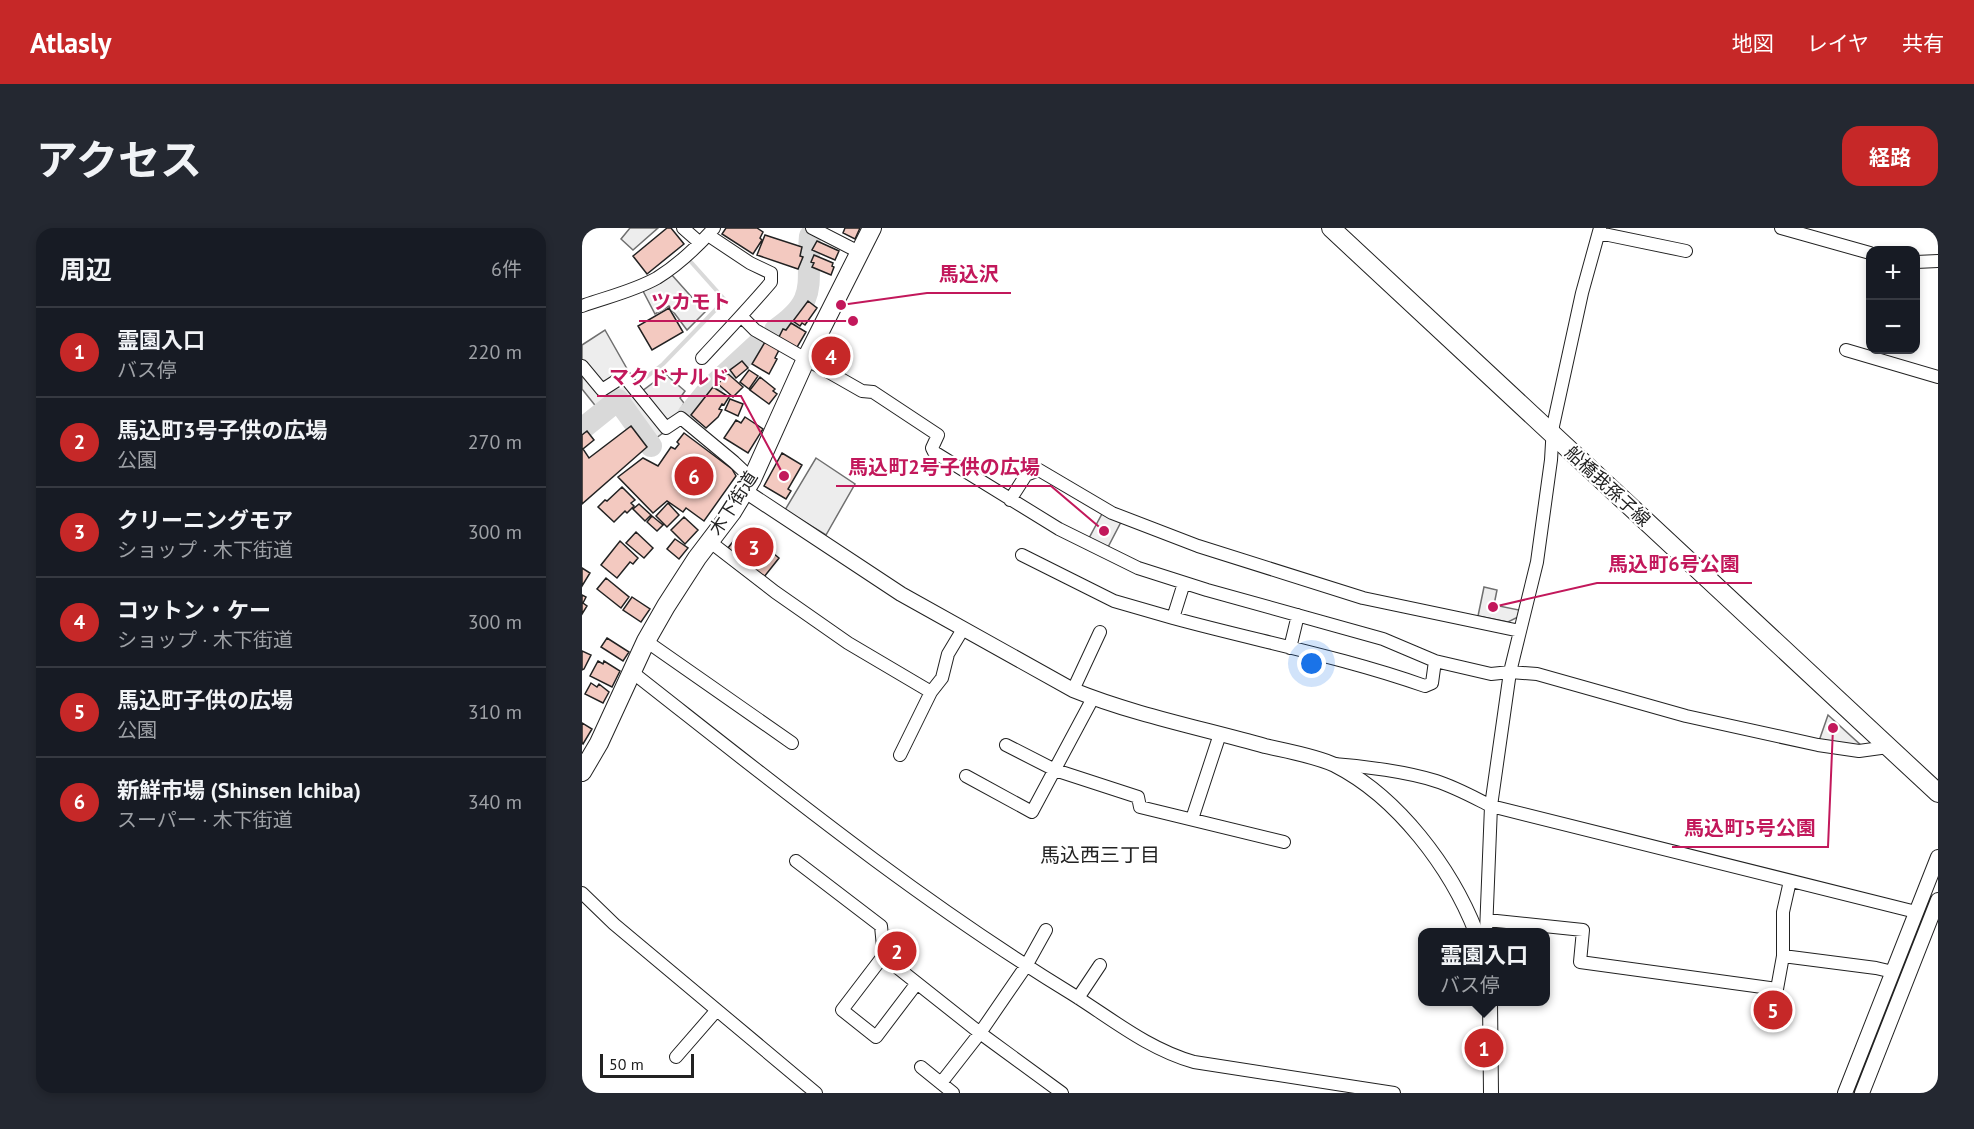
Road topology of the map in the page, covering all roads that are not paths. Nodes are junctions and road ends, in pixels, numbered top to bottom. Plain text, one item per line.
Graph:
1 (683, 228) edge
2 (812, 228) edge
3 (872, 228) edge
4 (1331, 228) edge
5 (1781, 228) edge
6 (1599, 230) edge
7 (707, 235) edge
8 (1686, 251) dead end
9 (859, 252) junction
10 (1866, 252) edge
11 (1938, 261) edge
12 (1920, 262) edge
13 (582, 306) edge
14 (742, 317) junction
15 (1846, 350) dead end
16 (702, 358) dead end
17 (806, 359) junction
18 (582, 366) edge
19 (1938, 377) edge
20 (1554, 436) junction
21 (749, 485) junction
22 (1010, 500) junction
23 (709, 541) junction
24 (1022, 555) dead end
25 (1184, 583) junction
26 (1298, 615) junction
27 (1173, 618) junction
28 (963, 629) junction
29 (1520, 631) junction
30 (1100, 632) dead end
31 (646, 641) junction
32 (1290, 648) junction
33 (1435, 661) junction
34 (632, 672) junction
35 (1510, 672) junction
36 (1073, 690) junction
37 (931, 692) junction
38 (1093, 698) junction
39 (1220, 734) junction
40 (792, 743) dead end
41 (1006, 745) dead end
42 (1888, 747) junction
43 (900, 755) dead end
44 (1333, 764) junction
45 (1054, 770) junction
46 (582, 771) edge
47 (966, 776) dead end
48 (1938, 793) edge
49 (1491, 806) junction
50 (1192, 819) junction
51 (1284, 842) dead end
52 (1938, 857) edge
53 (796, 861) dead end
54 (1790, 881) junction
55 (582, 893) edge
56 (1938, 900) edge
57 (1916, 912) junction
58 (1935, 916) edge
59 (1487, 926) edge
60 (1474, 928) edge
61 (1535, 928) edge
62 (1550, 929) edge
63 (1046, 930) dead end
64 (884, 955) junction
65 (1783, 956) junction
66 (1100, 965) dead end
67 (1026, 966) junction
68 (1893, 972) junction
69 (917, 983) junction
70 (1078, 998) junction
71 (1490, 1006) edge
72 (716, 1011) junction
73 (980, 1033) junction
74 (676, 1057) dead end
75 (921, 1067) dead end
76 (941, 1083) junction
77 (816, 1093) edge
78 (953, 1093) edge
79 (1062, 1093) edge
80 (1394, 1093) edge
81 (1491, 1093) edge
82 (1845, 1093) edge
83 (1862, 1093) edge

1 - 7 street
2 - 9 street
3 - 9 main road, 木下街道
4 - 20 main road, 船橋我孫子線
5 - 10 street
6 - 8 street
6 - 20 street
7 - 13 street
7 - 14 street
9 - 17 main road, 木下街道
11 - 12 street
14 - 16 street
14 - 17 street
15 - 19 street
17 - 21 main road, 木下街道
17 - 22 street
18 - 21 street
20 - 29 street
20 - 42 main road, 船橋我孫子線
21 - 23 main road, 木下街道
21 - 28 street
22 - 25 street
22 - 29 street
23 - 31 main road, 木下街道
23 - 37 street
24 - 27 street
25 - 26 street
25 - 27 street
26 - 32 street
26 - 33 street
27 - 32 street
28 - 36 street
28 - 37 street
29 - 35 street
30 - 36 street
31 - 34 main road, 木下街道
31 - 40 street
32 - 33 street
33 - 35 street
34 - 46 main road, 木下街道
34 - 67 street
35 - 42 street
35 - 49 street
36 - 38 street
37 - 43 street
38 - 39 street
38 - 45 street
39 - 44 street
39 - 50 street
41 - 45 street
42 - 48 main road, 船橋我孫子線
44 - 49 street
44 - 60 street
45 - 47 street
45 - 50 street
49 - 54 street
49 - 59 street
50 - 51 street
52 - 57 street
53 - 64 street
54 - 57 street
54 - 65 street
55 - 72 street
56 - 58 street
57 - 68 street
58 - 83 street
59 - 61 street
62 - 65 street
63 - 67 street
64 - 69 street
64 - 69 street
65 - 68 street
66 - 70 street
67 - 70 street
67 - 73 street
68 - 82 street
69 - 73 street
70 - 80 street
71 - 81 street
72 - 74 street
72 - 77 street
73 - 76 street
73 - 79 street
75 - 76 street
76 - 78 street

